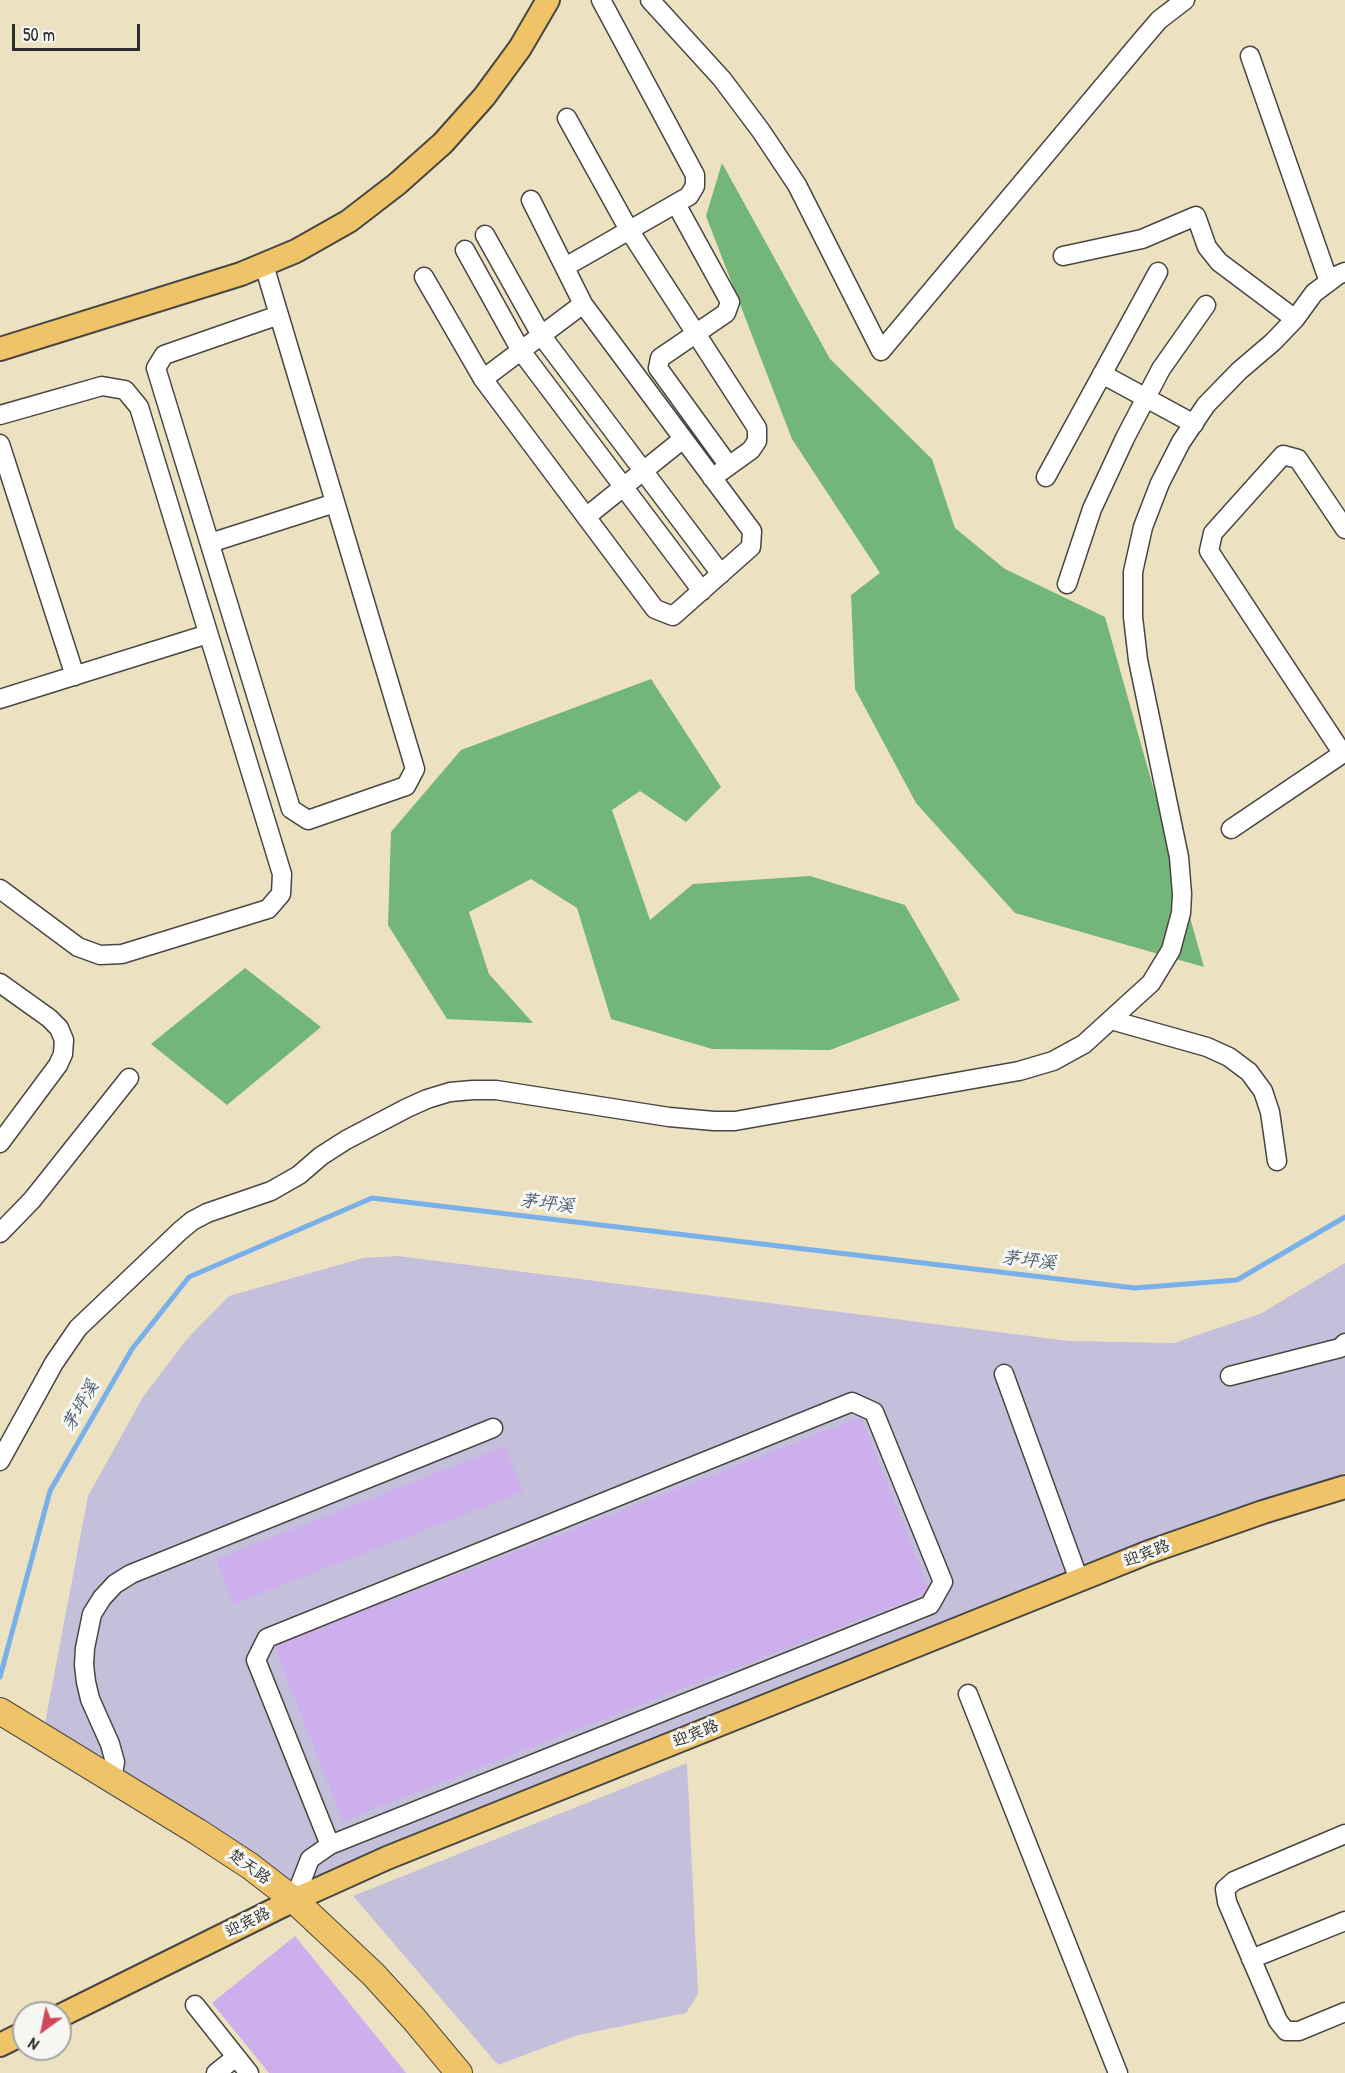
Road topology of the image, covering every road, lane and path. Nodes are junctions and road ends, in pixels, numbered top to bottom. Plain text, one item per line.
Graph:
1 (548, 0) edge
2 (601, 0) edge
3 (650, 0) edge
4 (1185, 0) edge
5 (1250, 56) dead end
6 (567, 118) dead end
7 (531, 200) dead end
8 (676, 204) junction
9 (629, 230) junction
10 (485, 234) dead end
11 (465, 250) dead end
12 (1063, 256) dead end
13 (264, 265) junction
14 (565, 267) junction
15 (1158, 272) dead end
16 (424, 277) dead end
17 (1337, 277) edge
18 (583, 304) junction
19 (1206, 305) dead end
20 (279, 315) junction
21 (1295, 319) junction
22 (696, 333) junction
23 (541, 335) junction
24 (0, 349) edge
25 (521, 351) junction
26 (1102, 374) junction
27 (483, 380) junction
28 (1146, 398) junction
29 (0, 415) edge
30 (1194, 424) junction
31 (683, 439) junction
32 (0, 444) edge
33 (729, 466) junction
34 (643, 471) junction
35 (1046, 477) dead end
36 (712, 478) junction
37 (624, 486) junction
38 (335, 503) junction
39 (586, 517) junction
40 (1345, 529) edge
41 (210, 543) junction
42 (721, 574) junction
43 (1067, 584) dead end
44 (702, 591) junction
45 (208, 634) junction
46 (75, 676) junction
47 (0, 699) edge
48 (1344, 753) edge
49 (1231, 828) dead end
50 (0, 889) edge
51 (0, 983) edge
52 (1111, 1020) junction
53 (129, 1078) dead end
54 (0, 1143) edge
55 (1277, 1161) dead end
56 (0, 1233) edge
57 (1343, 1348) edge
58 (1004, 1374) dead end
59 (1230, 1376) dead end
60 (493, 1428) dead end
61 (0, 1461) edge
62 (1345, 1487) edge
63 (1079, 1580) junction
64 (968, 1694) dead end
65 (0, 1711) edge
66 (112, 1779) junction
67 (1345, 1834) edge
68 (330, 1845) junction
69 (294, 1900) junction
70 (1345, 1921) edge
71 (1251, 1959) junction
72 (195, 2005) dead end
73 (72, 2010) edge
74 (1345, 2012) edge
75 (236, 2057) junction
76 (216, 2073) edge
77 (249, 2073) edge
78 (459, 2073) edge
79 (1118, 2073) edge

1 - 13 main road
2 - 8 street
3 - 4 street
5 - 17 street
6 - 9 street
7 - 14 street
8 - 9 street
8 - 22 street
9 - 14 street
9 - 22 street
10 - 23 street
11 - 25 street
12 - 21 street
13 - 20 street
13 - 24 main road
14 - 18 street
15 - 26 street
16 - 27 street
17 - 21 street
18 - 23 street
18 - 31 street
19 - 28 street
20 - 38 street
20 - 41 street
21 - 30 street
22 - 33 street
22 - 33 street
23 - 25 street
23 - 34 street
25 - 27 street
25 - 37 street
26 - 28 street
26 - 35 street
27 - 39 street
28 - 30 street
28 - 43 street
29 - 45 street
30 - 52 street
31 - 34 street
31 - 36 street
32 - 46 street
33 - 36 street
34 - 37 street
34 - 42 street
36 - 42 street
37 - 39 street
37 - 44 street
38 - 41 street
38 - 41 street
39 - 44 street
40 - 48 street
42 - 44 street
45 - 46 street
45 - 50 street
46 - 47 street
48 - 49 street
51 - 54 street
52 - 55 street
52 - 61 street
53 - 56 street
57 - 59 street
58 - 63 street
60 - 66 street
62 - 63 main road, 迎宾路
63 - 69 main road, 迎宾路
64 - 79 street
65 - 66 highway, 楚天路
66 - 69 highway, 楚天路
67 - 71 street
68 - 68 street
68 - 69 street
69 - 73 main road, 迎宾路
69 - 78 highway, 楚天路
70 - 71 street
71 - 74 street
72 - 75 street
75 - 76 street
75 - 77 street

